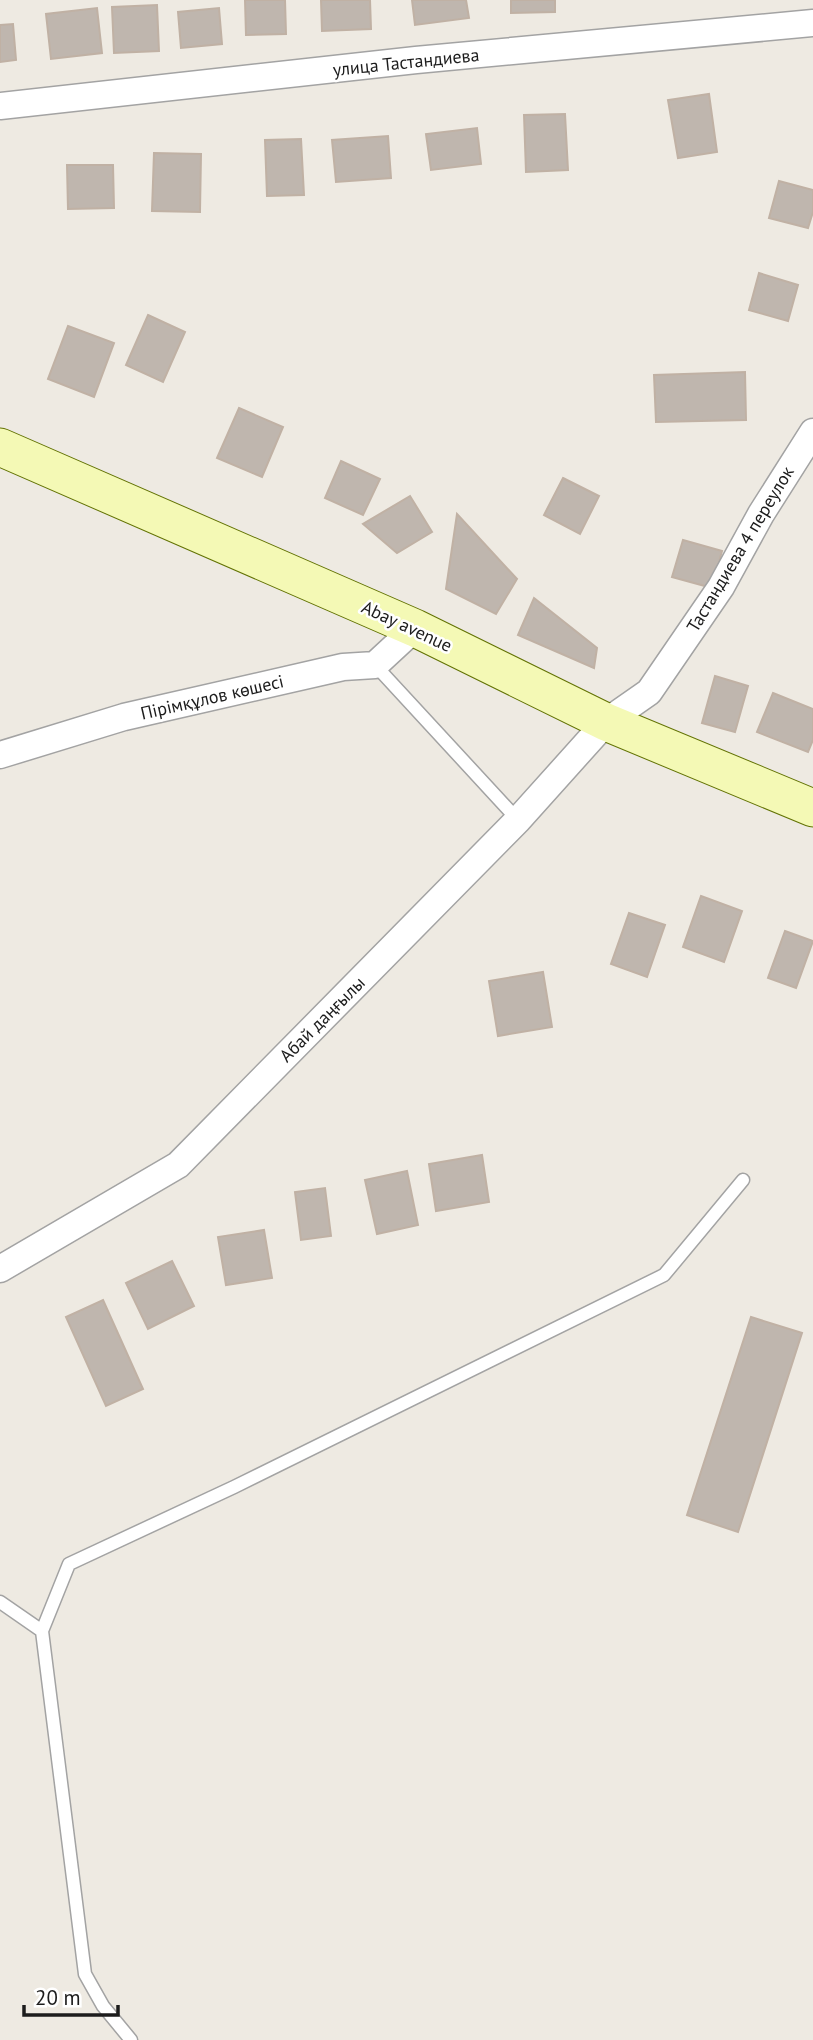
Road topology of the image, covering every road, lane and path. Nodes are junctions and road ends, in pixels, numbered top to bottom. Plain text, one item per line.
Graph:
1 (813, 23) edge
2 (0, 106) edge
3 (813, 432) edge
4 (0, 447) edge
5 (415, 628) junction
6 (375, 665) junction
7 (606, 722) junction
8 (0, 755) edge
9 (813, 808) edge
10 (518, 820) junction
11 (743, 1180) dead end
12 (0, 1269) edge
13 (0, 1602) edge
14 (41, 1631) junction
15 (131, 2040) edge

1 - 2 street, улица Тастандиева
3 - 7 street, Тастандиева 4 переулок
4 - 5 street, Abay avenue
5 - 6 street
5 - 7 street, Abay avenue
6 - 8 street, Пірімқұлов көшесі
6 - 10 lane
7 - 9 street, Abay avenue
7 - 10 street, Абай даңғылы
10 - 12 street, Абай даңғылы
11 - 14 lane
13 - 14 lane
14 - 15 lane

